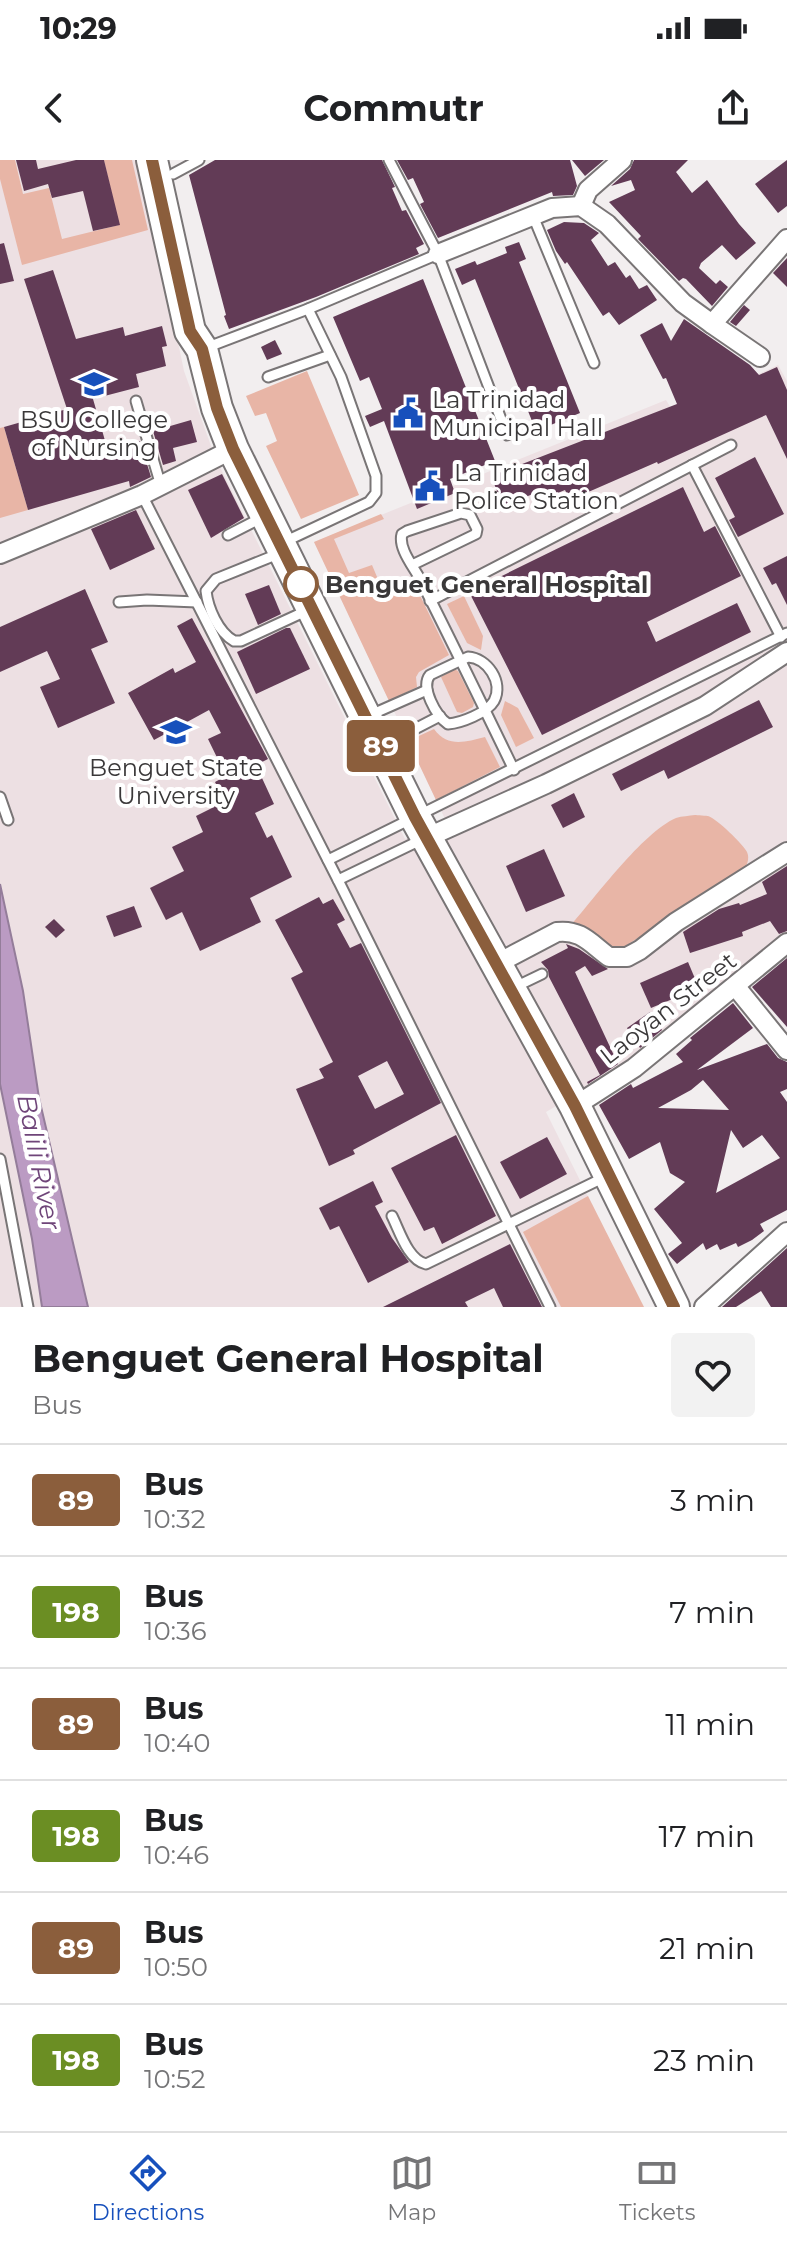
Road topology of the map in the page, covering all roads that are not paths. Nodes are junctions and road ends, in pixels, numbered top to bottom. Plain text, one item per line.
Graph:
1 (389, 160) edge
2 (622, 160) edge
3 (174, 163) edge
4 (581, 206) junction
5 (533, 216) junction
6 (787, 239) edge
7 (438, 254) junction
8 (308, 309) junction
9 (712, 324) junction
10 (202, 349) junction
11 (330, 355) junction
12 (760, 357) dead end
13 (594, 363) dead end
14 (268, 377) dead end
15 (136, 401) dead end
16 (507, 435) dead end
17 (731, 445) dead end
18 (233, 449) junction
19 (692, 465) junction
20 (161, 486) junction
21 (142, 495) junction
22 (267, 515) junction
23 (228, 535) dead end
24 (283, 547) junction
25 (0, 554) edge
26 (412, 565) junction
27 (430, 601) junction
28 (119, 602) dead end
29 (197, 602) junction
30 (313, 608) junction
31 (785, 641) edge
32 (460, 659) junction
33 (427, 690) junction
34 (485, 710) junction
35 (440, 716) junction
36 (367, 717) junction
37 (381, 746) junction
38 (514, 770) junction
39 (0, 797) edge
40 (8, 820) dead end
41 (421, 827) junction
42 (787, 852) edge
43 (328, 860) junction
44 (338, 880) junction
45 (787, 943) edge
46 (542, 974) dead end
47 (505, 976) junction
48 (736, 987) junction
49 (787, 1050) edge
50 (575, 1106) junction
51 (0, 1159) edge
52 (609, 1175) junction
53 (392, 1216) dead end
54 (508, 1222) junction
55 (787, 1232) edge
56 (28, 1307) edge
57 (550, 1307) edge
58 (674, 1307) edge
59 (704, 1307) edge

1 - 7 lane
2 - 4 street
3 - 10 highway
4 - 5 street
4 - 9 street
5 - 7 street
5 - 13 lane
6 - 9 street
7 - 8 lane
7 - 16 lane
8 - 10 lane
8 - 11 lane
9 - 12 street
10 - 18 highway
11 - 14 lane
11 - 24 lane
15 - 20 lane
17 - 19 lane
18 - 20 street
18 - 22 highway
19 - 27 lane
19 - 31 lane
20 - 21 street
21 - 25 street
21 - 29 lane
22 - 23 lane
22 - 24 highway
24 - 30 highway
24 - 30 lane
26 - 26 lane
26 - 27 lane
27 - 32 lane
28 - 29 lane
29 - 43 lane
30 - 36 highway
31 - 38 lane
31 - 41 street
32 - 33 lane
32 - 34 lane
32 - 34 lane
33 - 35 lane
33 - 36 lane
34 - 35 lane
34 - 38 lane
35 - 37 lane
36 - 37 highway
37 - 41 highway
38 - 41 lane
39 - 40 lane
41 - 43 lane
41 - 44 lane
41 - 47 highway
42 - 47 street
43 - 44 lane
44 - 54 lane
45 - 48 street, Laoyan Street
46 - 47 lane
47 - 50 highway
48 - 49 street
48 - 50 street, Laoyan Street
50 - 52 highway
51 - 56 lane
52 - 54 lane
52 - 58 highway
53 - 54 lane
54 - 57 lane
55 - 59 street

